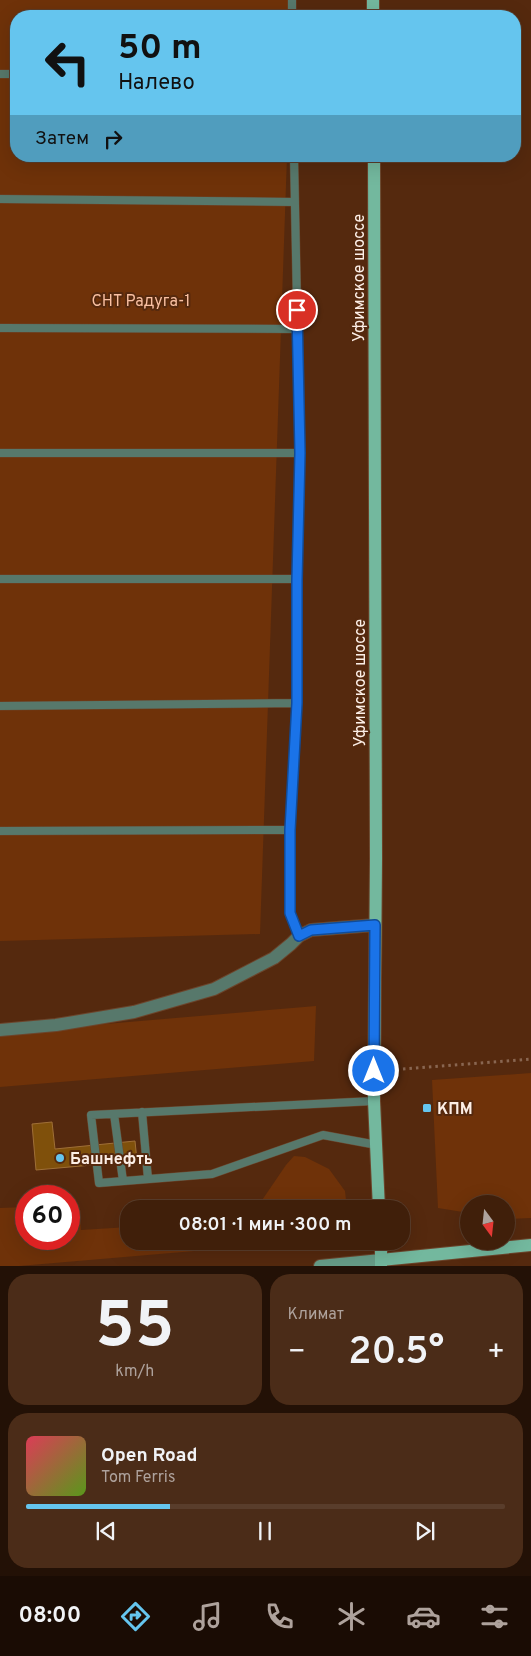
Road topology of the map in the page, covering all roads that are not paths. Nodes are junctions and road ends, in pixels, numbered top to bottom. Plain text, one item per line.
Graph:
1 (294, 162) edge
2 (374, 162) edge
3 (0, 199) edge
4 (294, 202) junction
5 (0, 328) edge
6 (297, 329) junction
7 (0, 453) edge
8 (300, 453) junction
9 (0, 579) edge
10 (297, 580) junction
11 (297, 703) junction
12 (0, 706) edge
13 (290, 830) junction
14 (0, 831) edge
15 (375, 925) junction
16 (299, 936) junction
17 (0, 1030) edge
18 (374, 1101) junction
19 (142, 1112) junction
20 (114, 1114) junction
21 (377, 1145) junction
22 (148, 1179) junction
23 (123, 1181) junction
24 (379, 1200) edge
25 (531, 1245) edge
26 (381, 1250) edge
27 (382, 1263) edge
28 (320, 1266) edge

1 - 4 lane
2 - 15 main road, Уфимское шоссе
3 - 4 lane
4 - 6 lane
5 - 6 lane
6 - 8 lane
7 - 8 lane
8 - 10 lane
9 - 10 lane
10 - 11 lane
11 - 12 lane
11 - 13 lane
13 - 14 lane
13 - 16 lane
15 - 16 street
15 - 18 main road, Уфимское шоссе
16 - 17 street
18 - 19 lane
18 - 21 main road, Уфимское шоссе
19 - 20 lane
19 - 22 lane
20 - 23 lane
20 - 23 lane
21 - 22 lane
21 - 24 main road, Уфимское шоссе
22 - 23 lane
25 - 27 main road
26 - 27 main road
27 - 28 main road

